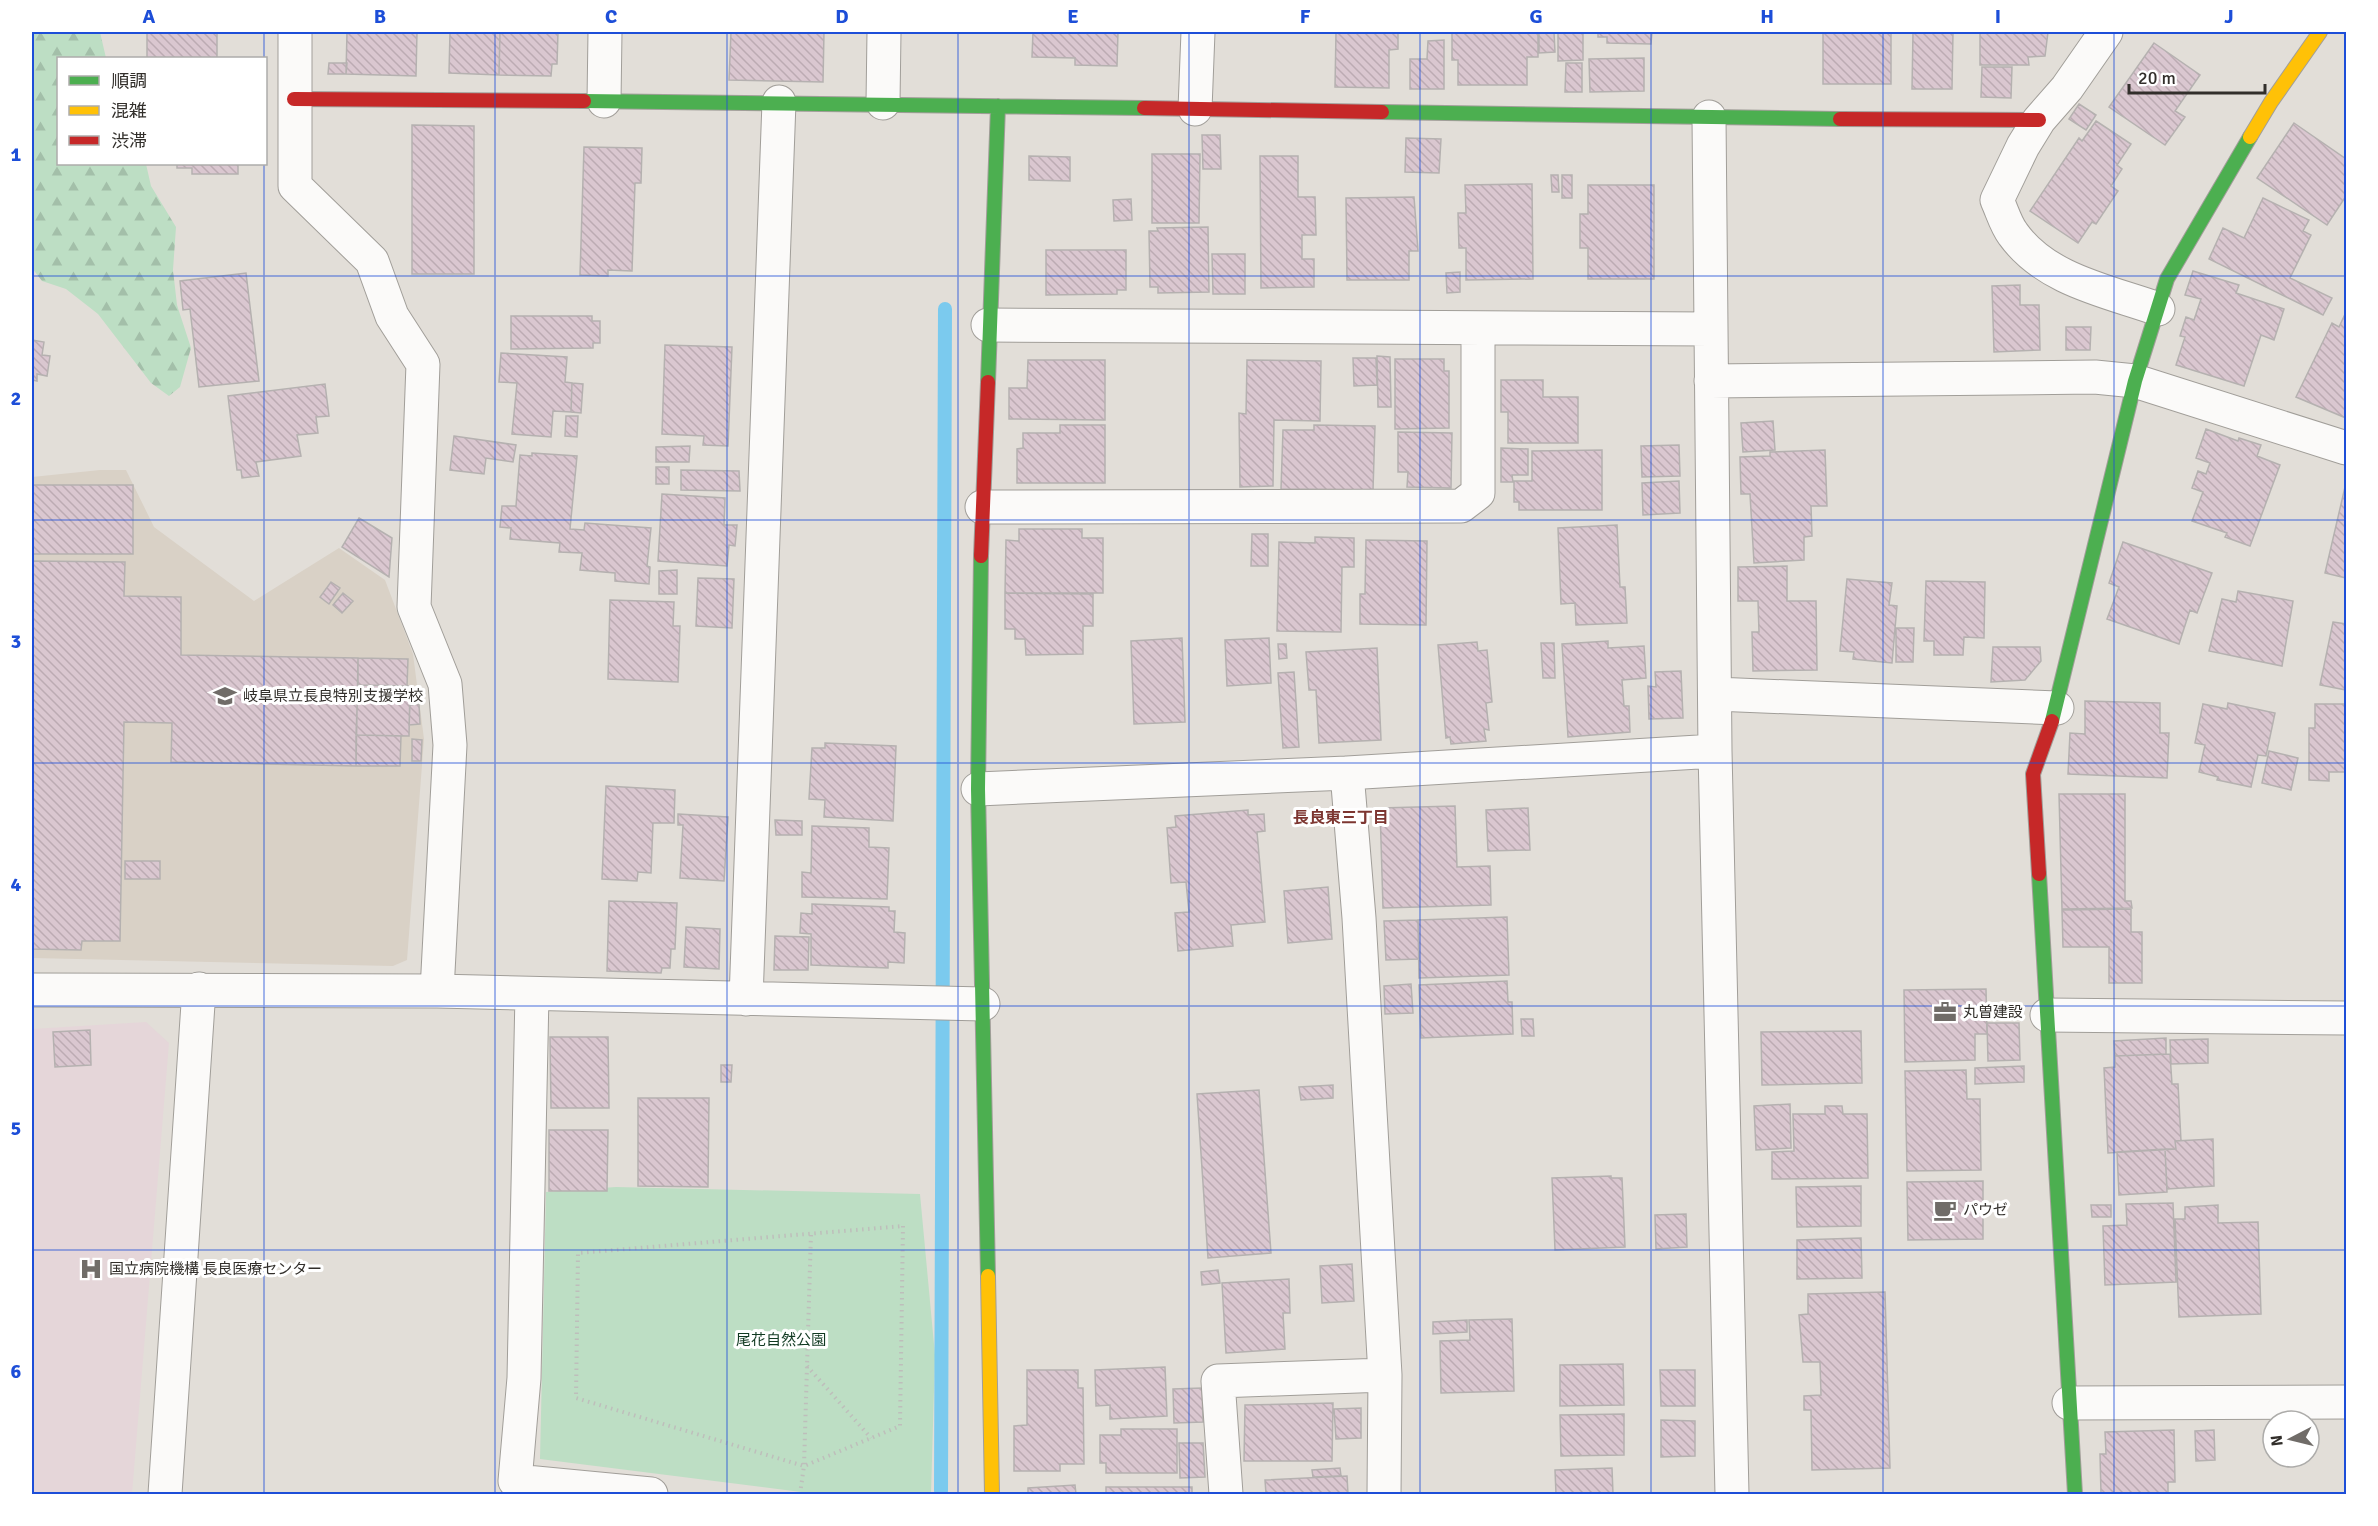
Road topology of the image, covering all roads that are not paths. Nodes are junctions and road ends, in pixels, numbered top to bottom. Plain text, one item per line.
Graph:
1 (295, 32) edge
2 (605, 32) edge
3 (884, 32) edge
4 (1198, 32) edge
5 (2106, 32) edge
6 (2320, 32) edge
7 (294, 99) junction
8 (604, 101) junction
9 (779, 102) junction
10 (883, 103) junction
11 (998, 106) junction
12 (1194, 109) junction
13 (1709, 117) junction
14 (2039, 120) junction
15 (2158, 309) junction
16 (988, 325) junction
17 (1478, 328) junction
18 (1711, 329) junction
19 (1712, 381) junction
20 (2135, 381) junction
21 (2346, 448) edge
22 (982, 507) junction
23 (1715, 694) junction
24 (2057, 708) junction
25 (1715, 751) junction
26 (1347, 773) junction
27 (978, 789) junction
28 (199, 989) junction
29 (32, 990) edge
30 (437, 991) junction
31 (532, 994) junction
32 (746, 999) junction
33 (983, 1004) junction
34 (2047, 1015) junction
35 (2346, 1018) edge
36 (1385, 1375) junction
37 (2346, 1402) edge
38 (2069, 1403) junction
39 (165, 1494) edge
40 (651, 1494) edge
41 (992, 1494) edge
42 (1226, 1494) edge
43 (1384, 1494) edge
44 (1732, 1494) edge
45 (2075, 1494) edge

1 - 7 street
2 - 8 street
3 - 10 street
4 - 12 street
5 - 14 street
6 - 15 street
7 - 8 street
7 - 30 street
8 - 9 street
9 - 10 street
9 - 32 street
10 - 11 street
11 - 12 street
11 - 16 street
12 - 13 street
13 - 14 street
13 - 18 street
14 - 15 street
15 - 20 street
16 - 17 street
16 - 22 street
17 - 18 street
17 - 22 street
18 - 19 street
19 - 20 street
19 - 23 street
20 - 21 street
20 - 24 street
22 - 27 street
23 - 24 street
23 - 25 street
24 - 34 street
25 - 26 street
25 - 44 street
26 - 27 street
26 - 36 street
27 - 33 street
28 - 29 street
28 - 30 street
28 - 39 street
30 - 31 street
31 - 32 street
31 - 40 street
32 - 33 street
33 - 41 street
34 - 35 street
34 - 38 street
36 - 42 street
36 - 43 street
37 - 38 street
38 - 45 street

